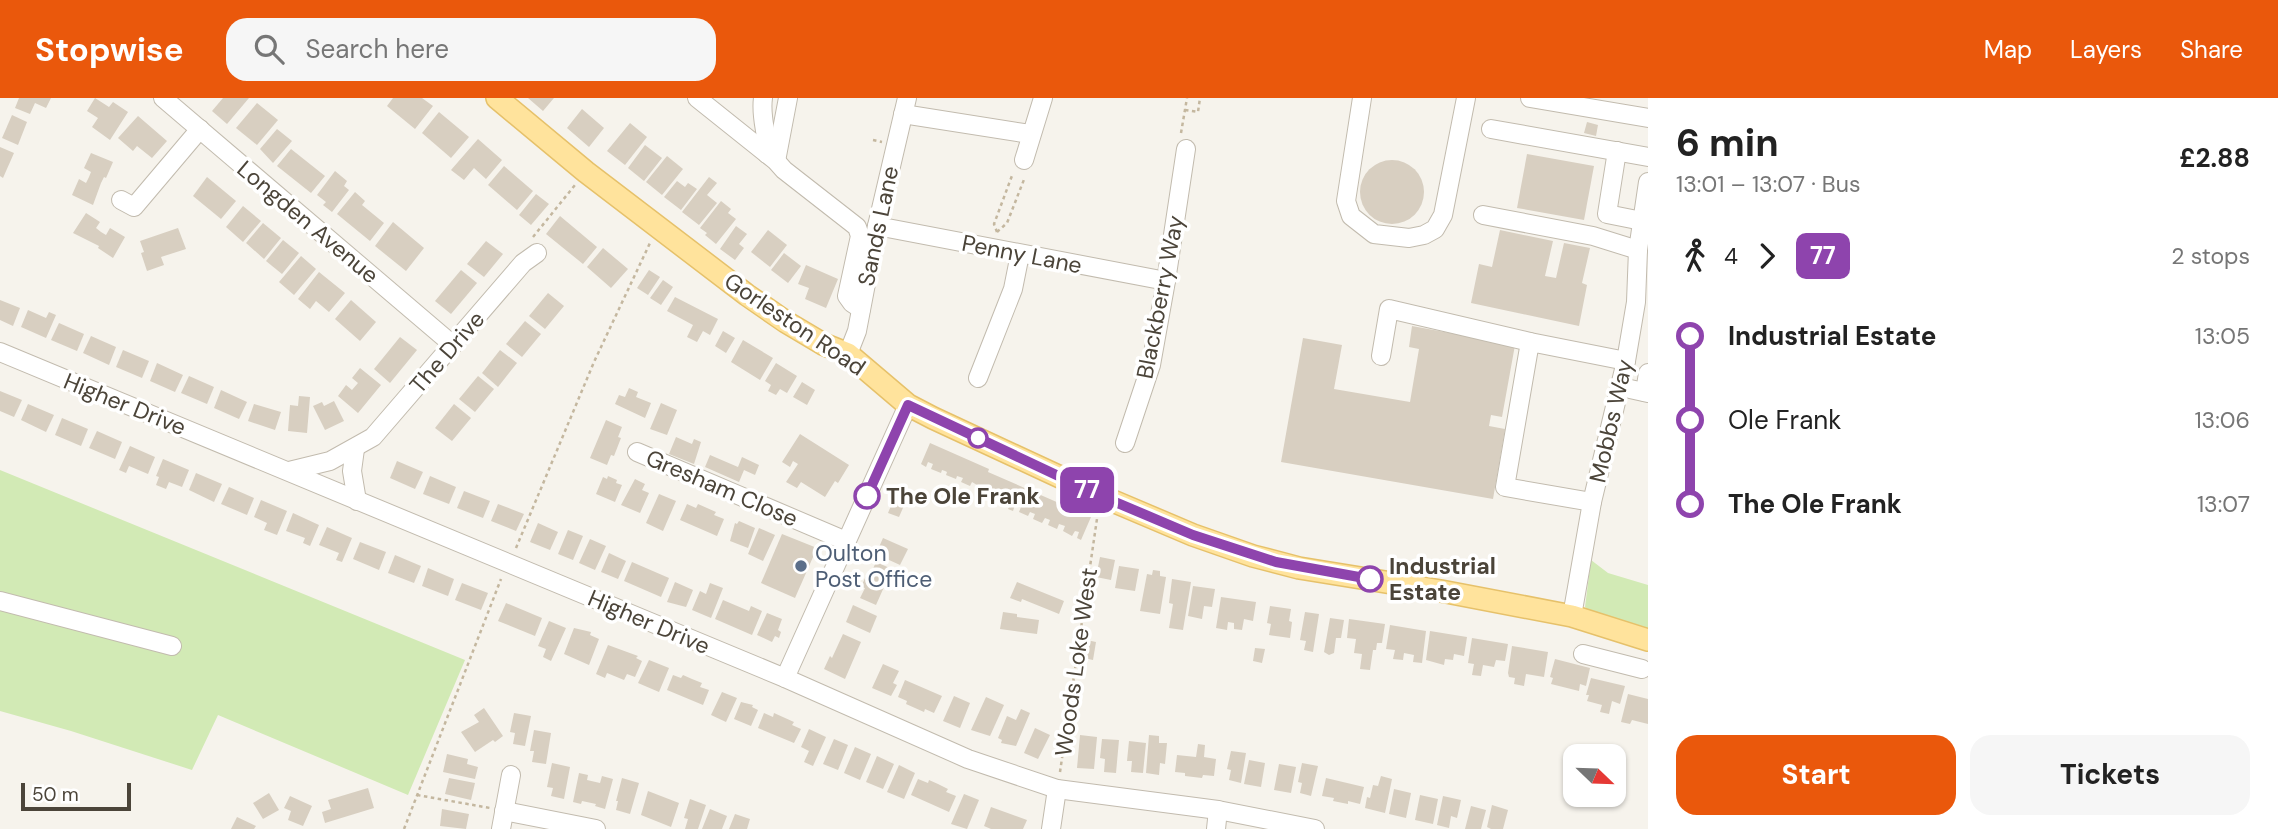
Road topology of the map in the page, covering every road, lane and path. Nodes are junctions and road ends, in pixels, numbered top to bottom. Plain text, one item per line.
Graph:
1 (163, 98) edge
2 (697, 98) edge
3 (763, 98) edge
4 (788, 98) edge
5 (1043, 98) edge
6 (1187, 98) edge
7 (1200, 98) edge
8 (1362, 98) edge
9 (1530, 98) edge
10 (499, 99) edge
11 (1461, 99) edge
12 (1601, 104) edge
13 (905, 106) edge
14 (1185, 110) junction
15 (1648, 118) edge
16 (200, 129) junction
17 (1491, 129) dead end
18 (1030, 134) junction
19 (873, 140) dead end
20 (881, 141) dead end
21 (1186, 149) joint
22 (1617, 151) junction
23 (1648, 157) edge
24 (772, 158) junction
25 (1024, 160) junction
26 (586, 172) junction
27 (1648, 182) edge
28 (121, 200) dead end
29 (1483, 215) dead end
30 (1642, 220) junction
31 (877, 226) junction
32 (660, 229) junction
33 (994, 240) junction
34 (1639, 250) junction
35 (537, 253) joint
36 (1020, 254) junction
37 (1166, 281) junction
38 (1642, 303) edge
39 (861, 309) junction
40 (1530, 342) junction
41 (453, 345) junction
42 (0, 352) edge
43 (848, 354) junction
44 (1381, 356) dead end
45 (1626, 360) junction
46 (1648, 373) edge
47 (978, 378) dead end
48 (1621, 387) junction
49 (1646, 393) edge
50 (908, 405) junction
51 (1125, 443) dead end
52 (355, 449) junction
53 (637, 452) dead end
54 (289, 471) junction
55 (1101, 496) junction
56 (357, 501) junction
57 (1592, 502) junction
58 (846, 541) junction
59 (509, 564) junction
60 (0, 601) edge
61 (1572, 616) junction
62 (1648, 640) edge
63 (172, 646) dead end
64 (1648, 646) edge
65 (1583, 654) dead end
66 (1645, 671) edge
67 (785, 678) junction
68 (511, 775) dead end
69 (1057, 789) junction
70 (417, 795) junction
71 (1218, 810) junction
72 (504, 811) junction
73 (404, 829) edge
74 (500, 829) edge
75 (596, 829) edge
76 (1051, 829) edge
77 (1216, 829) edge
78 (1315, 829) edge

1 - 16 street, Longden Avenue
2 - 24 street
3 - 24 street
4 - 24 street
5 - 18 street
6 - 14 path
7 - 14 path
8 - 11 street
9 - 12 street
10 - 26 main road, Gorleston Road
12 - 15 street
13 - 18 street
13 - 31 street, Sands Lane
14 - 21 path
16 - 28 street
16 - 41 street, Longden Avenue
17 - 22 street
18 - 25 street
19 - 20 path
21 - 37 street, Blackberry Way
22 - 23 street
22 - 30 street
24 - 39 street
25 - 33 path
25 - 33 path
26 - 32 main road, Gorleston Road
26 - 35 path
27 - 30 street, Mobbs Way
29 - 34 street
30 - 34 street, Mobbs Way
31 - 33 street, Penny Lane
31 - 39 street, Sands Lane
32 - 43 main road, Gorleston Road
32 - 59 path
33 - 36 street, Penny Lane
34 - 38 street, Mobbs Way
35 - 41 street, The Drive
36 - 37 street, Penny Lane
36 - 47 street
37 - 51 street, Blackberry Way
38 - 45 street, Mobbs Way
39 - 43 street, Sands Lane
40 - 44 street
40 - 45 street
40 - 57 street
41 - 52 street, The Drive
42 - 54 street, Higher Drive
43 - 50 main road, Gorleston Road
45 - 48 street, Mobbs Way
46 - 49 street
48 - 49 street
48 - 57 street, Mobbs Way
50 - 55 main road, Gorleston Road
50 - 58 street
52 - 54 street, The Drive
52 - 56 street
53 - 58 street, Gresham Close
54 - 56 street, Higher Drive
55 - 61 main road, Gorleston Road
55 - 69 path, Woods Loke West
56 - 59 street, Higher Drive
57 - 61 street, Mobbs Way
58 - 67 street
59 - 67 street, Higher Drive
59 - 70 path
60 - 63 street
61 - 62 main road, Gorleston Road
64 - 66 street
65 - 66 street
67 - 69 street, Higher Drive
68 - 72 street
69 - 71 street, Higher Drive
69 - 76 street, Woods Loke West
70 - 72 path
70 - 73 path
71 - 77 street
71 - 78 street, Higher Drive
72 - 74 street
72 - 75 street

